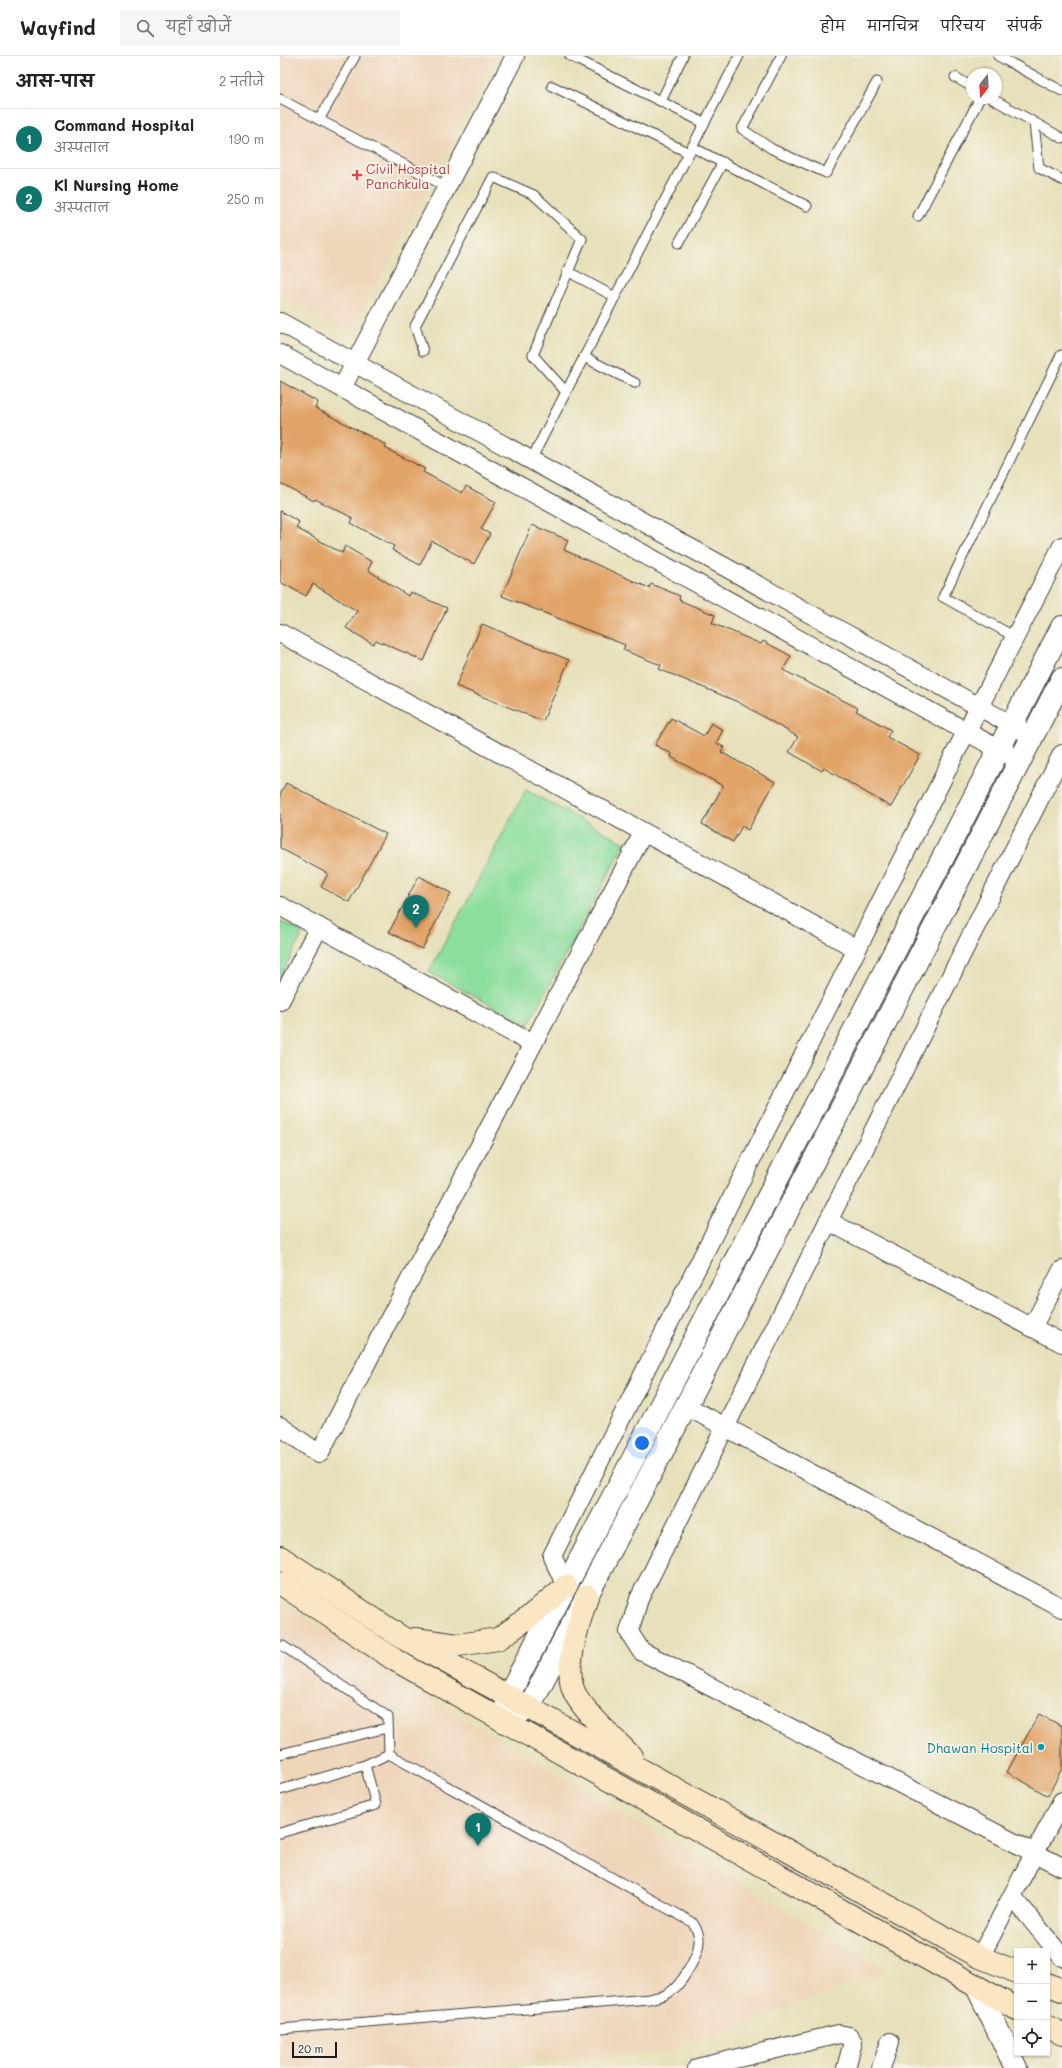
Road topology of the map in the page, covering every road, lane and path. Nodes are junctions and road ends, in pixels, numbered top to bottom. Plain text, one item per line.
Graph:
1 (355, 56) edge
2 (515, 56) edge
3 (570, 56) edge
4 (682, 56) edge
5 (739, 56) edge
6 (781, 56) edge
7 (998, 56) edge
8 (955, 77) dead end
9 (877, 82) dead end
10 (966, 83) edge
11 (552, 86) dead end
12 (1062, 91) edge
13 (280, 99) edge
14 (661, 101) junction
15 (977, 104) edge
16 (1001, 104) edge
17 (319, 120) junction
18 (704, 123) junction
19 (1034, 123) junction
20 (1062, 138) edge
21 (691, 150) junction
22 (723, 162) junction
23 (1062, 180) edge
24 (447, 187) junction
25 (807, 206) dead end
26 (918, 216) dead end
27 (679, 242) dead end
28 (567, 271) junction
29 (615, 297) junction
30 (280, 322) edge
31 (423, 351) dead end
32 (280, 354) edge
33 (1061, 355) dead end
34 (584, 357) junction
35 (355, 363) junction
36 (636, 383) dead end
37 (342, 388) junction
38 (566, 392) junction
39 (531, 460) junction
40 (1062, 546) edge
41 (1062, 627) edge
42 (280, 633) edge
43 (1015, 637) junction
44 (1056, 651) edge
45 (1062, 679) edge
46 (979, 707) junction
47 (1011, 725) junction
48 (966, 732) junction
49 (1032, 736) junction
50 (998, 750) junction
51 (1062, 754) edge
52 (1020, 761) junction
53 (643, 833) junction
54 (280, 906) edge
55 (319, 927) junction
56 (857, 949) junction
57 (280, 1001) edge
58 (533, 1044) junction
59 (828, 1221) junction
60 (1062, 1270) edge
61 (1032, 1328) junction
62 (1062, 1343) edge
63 (686, 1406) junction
64 (280, 1426) edge
65 (725, 1427) junction
66 (280, 1557) edge
67 (280, 1583) edge
68 (566, 1586) junction
69 (587, 1596) junction
70 (1062, 1608) edge
71 (402, 1637) junction
72 (283, 1646) dead end
73 (508, 1696) junction
74 (528, 1707) junction
75 (504, 1722) junction
76 (387, 1728) junction
77 (280, 1754) edge
78 (389, 1754) junction
79 (365, 1764) junction
80 (648, 1773) junction
81 (280, 1790) edge
82 (1062, 1801) edge
83 (280, 1833) edge
84 (1035, 1853) junction
85 (1062, 1867) edge
86 (1012, 1896) junction
87 (980, 1957) junction
88 (1062, 1957) edge
89 (1014, 1971) edge
90 (1050, 1985) edge
91 (977, 1987) junction
92 (1062, 1990) edge
93 (1014, 2007) edge
94 (280, 2028) edge
95 (1050, 2028) edge
96 (1062, 2034) edge
97 (890, 2042) dead end
98 (697, 2068) edge
99 (846, 2068) edge
100 (881, 2068) edge
101 (1016, 2068) edge

1 - 17 lane
2 - 24 street
3 - 14 lane
4 - 14 lane
5 - 18 lane
6 - 9 lane
7 - 12 lane
8 - 10 lane
11 - 21 lane
13 - 17 lane
14 - 18 lane
15 - 26 lane
16 - 19 lane
17 - 24 lane
18 - 21 lane
19 - 20 lane
19 - 23 lane
21 - 22 lane
21 - 29 lane
22 - 25 lane
22 - 27 lane
24 - 35 street
28 - 29 lane
28 - 31 lane
28 - 38 lane
29 - 34 lane
30 - 35 street
32 - 37 street
33 - 43 lane
34 - 36 lane
34 - 38 lane
35 - 37 street
35 - 39 street
37 - 48 street
38 - 39 lane
39 - 46 street
40 - 43 street
41 - 44 street
42 - 53 street
43 - 46 street
44 - 47 street
45 - 49 street
46 - 47 street
46 - 48 street
47 - 49 street
47 - 50 street
48 - 50 street
48 - 56 street
49 - 52 street
50 - 52 street
50 - 68 street
51 - 59 street
52 - 63 street
53 - 56 street
53 - 58 street
54 - 55 street
55 - 57 street
55 - 58 street
56 - 68 street
58 - 64 street
59 - 61 street
59 - 65 street
60 - 61 street
61 - 62 street
63 - 65 street
63 - 69 street
65 - 70 street
65 - 84 street
66 - 71 main road
67 - 75 main road
68 - 71 main road
68 - 73 street
69 - 74 street
69 - 80 main road
71 - 73 main road
72 - 76 lane
73 - 74 main road
73 - 75 street
74 - 75 street
74 - 80 main road
75 - 91 main road
76 - 77 lane
76 - 78 lane
78 - 79 lane
78 - 94 lane
79 - 81 lane
79 - 83 lane
80 - 87 main road
82 - 84 street
84 - 85 street
84 - 86 street
86 - 87 street
86 - 88 street
87 - 89 main road
90 - 92 main road
91 - 93 main road
91 - 101 street
95 - 96 main road
97 - 100 street
98 - 99 street

